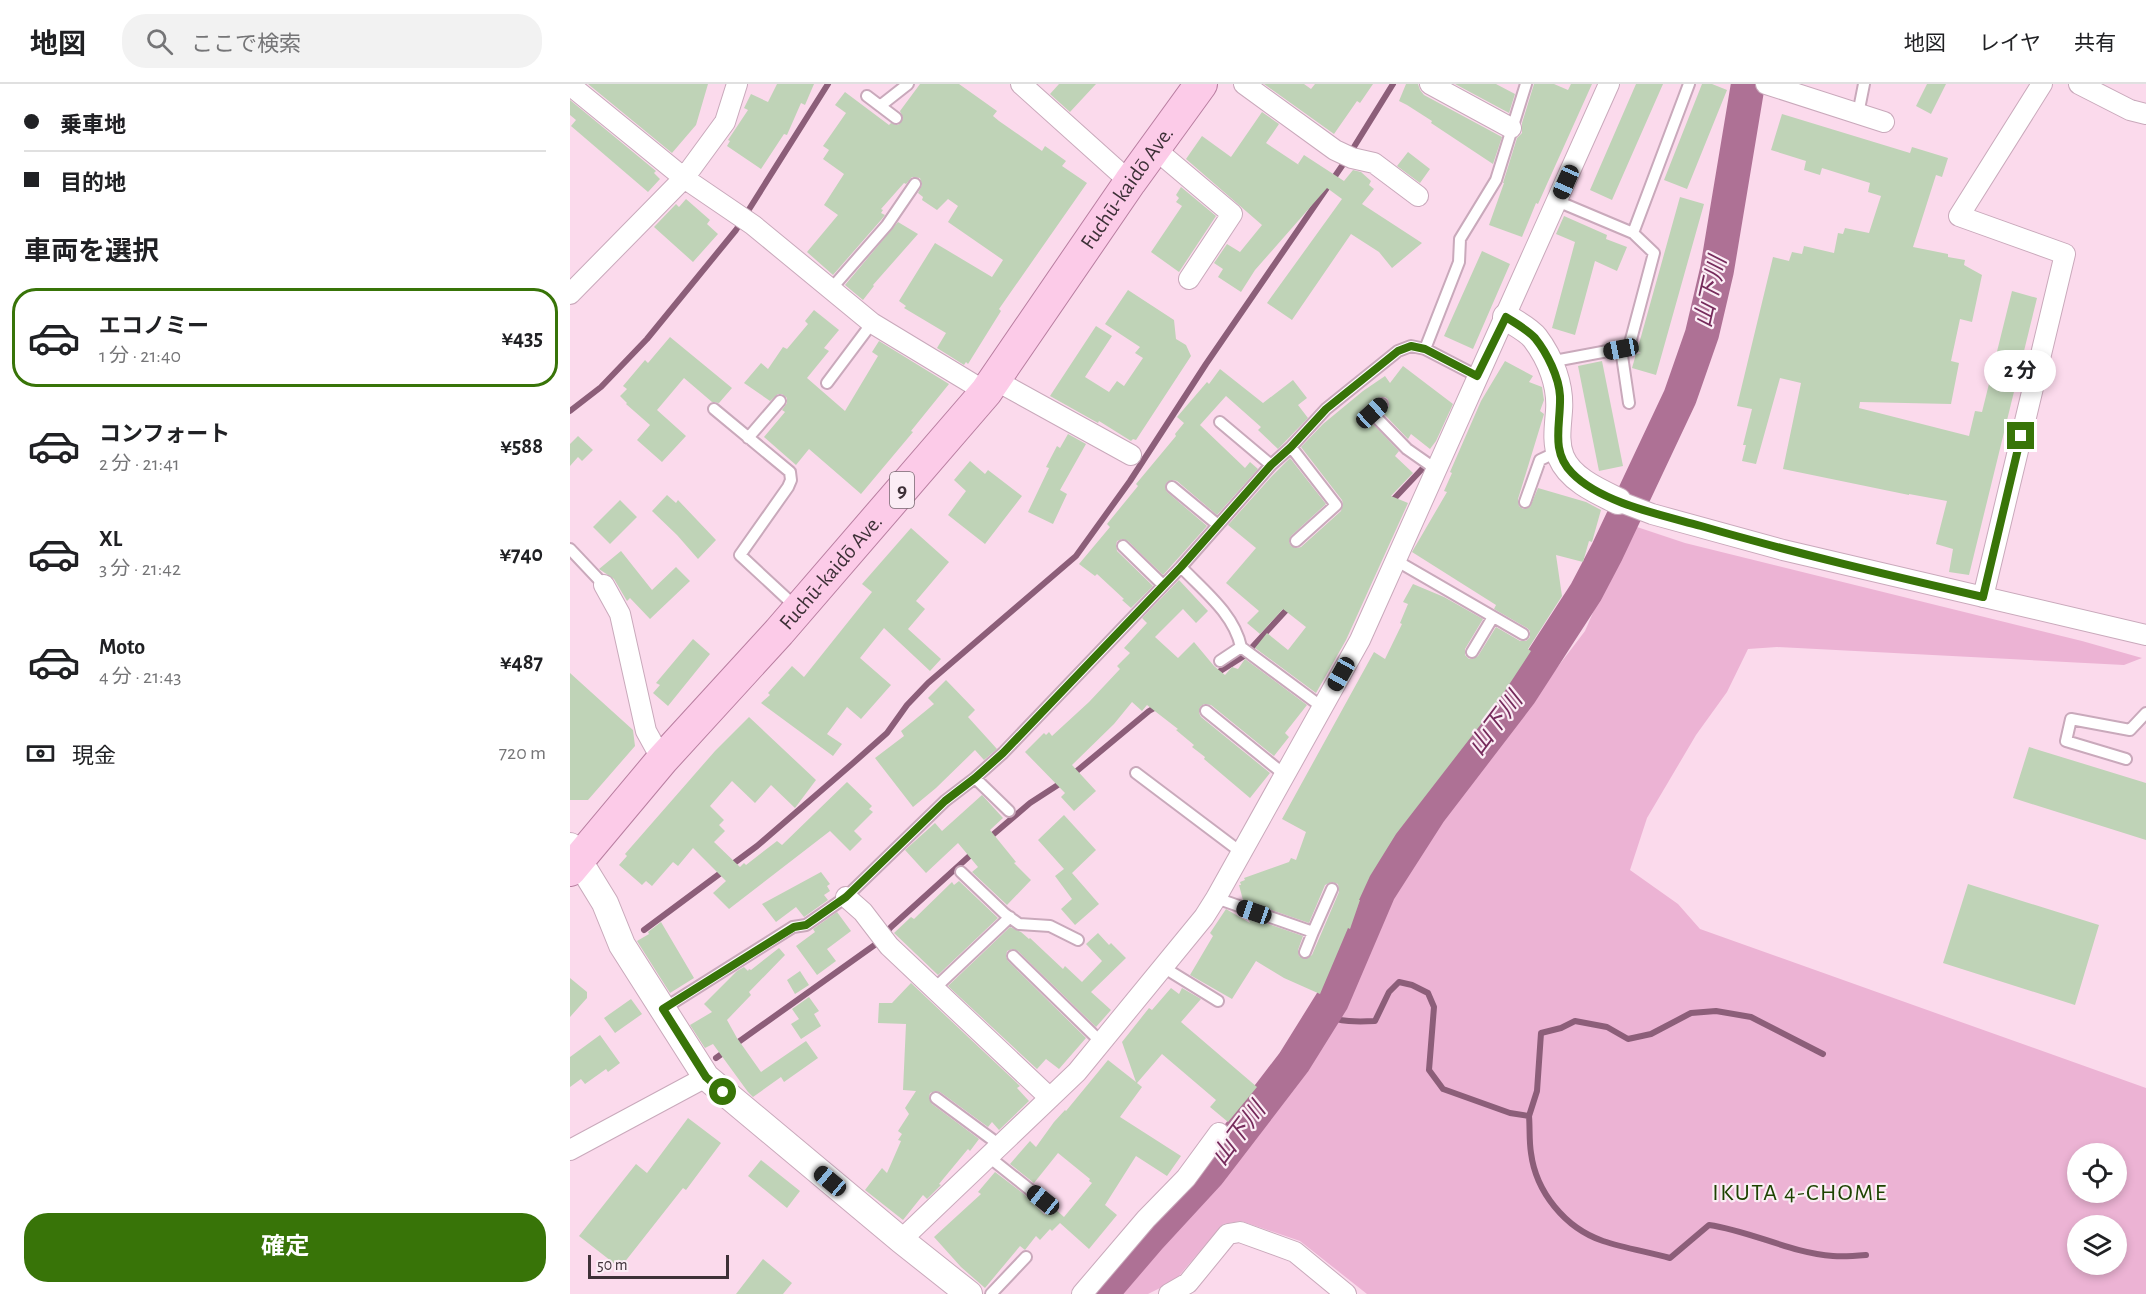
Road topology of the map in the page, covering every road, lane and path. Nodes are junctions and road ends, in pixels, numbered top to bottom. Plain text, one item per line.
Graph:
1 (737, 84) edge
2 (908, 84) edge
3 (1021, 84) edge
4 (1201, 84) edge
5 (1244, 84) edge
6 (1430, 84) edge
7 (1526, 84) edge
8 (1609, 84) edge
9 (1689, 84) edge
10 (1766, 84) edge
11 (1864, 84) edge
12 (2043, 84) edge
13 (2079, 84) edge
14 (570, 85) edge
15 (867, 96) dead end
16 (880, 106) junction
17 (1858, 114) junction
18 (2146, 114) edge
19 (896, 118) dead end
20 (1884, 122) dead end
21 (1511, 128) junction
22 (1155, 149) junction
23 (684, 178) junction
24 (1130, 182) junction
25 (915, 184) dead end
26 (1418, 196) dead end
27 (1557, 201) junction
28 (1634, 232) junction
29 (1189, 279) dead end
30 (831, 289) junction
31 (570, 294) edge
32 (1506, 317) junction
33 (872, 323) junction
34 (1425, 349) junction
35 (1621, 349) junction
36 (1549, 362) junction
37 (1477, 376) junction
38 (827, 383) dead end
39 (991, 386) junction
40 (780, 401) dead end
41 (1629, 403) dead end
42 (1382, 404) dead end
43 (714, 409) dead end
44 (1220, 422) dead end
45 (748, 438) junction
46 (1291, 447) junction
47 (1559, 451) junction
48 (1131, 455) dead end
49 (1271, 465) junction
50 (1437, 470) junction
51 (1172, 487) dead end
52 (1525, 502) dead end
53 (1626, 504) joint
54 (1218, 525) junction
55 (1296, 541) dead end
56 (1123, 546) dead end
57 (570, 549) edge
58 (1396, 561) junction
59 (1181, 567) junction
60 (604, 585) joint
61 (1163, 585) junction
62 (1983, 597) junction
63 (799, 609) junction
64 (1492, 617) junction
65 (1523, 634) dead end
66 (2146, 635) edge
67 (1241, 647) junction
68 (1472, 652) dead end
69 (1220, 661) dead end
70 (1322, 707) junction
71 (1206, 711) dead end
72 (2146, 713) edge
73 (2126, 759) dead end
74 (662, 760) junction
75 (1136, 773) dead end
76 (1285, 775) junction
77 (975, 778) junction
78 (1009, 811) dead end
79 (1242, 853) junction
80 (573, 859) edge
81 (961, 872) dead end
82 (1332, 889) dead end
83 (846, 897) junction
84 (1216, 898) junction
85 (1010, 918) junction
86 (1313, 933) junction
87 (1078, 940) dead end
88 (1305, 952) dead end
89 (1013, 956) dead end
90 (1163, 967) junction
91 (935, 988) junction
92 (1218, 1001) dead end
93 (663, 1009) junction
94 (1102, 1043) junction
95 (706, 1077) junction
96 (936, 1098) dead end
97 (1050, 1098) junction
98 (1220, 1132) dead end
99 (570, 1150) edge
100 (995, 1151) junction
101 (1043, 1200) dead end
102 (901, 1240) junction
103 (1026, 1257) dead end
104 (969, 1294) edge
105 (991, 1294) edge
106 (1082, 1294) edge
107 (1169, 1294) edge
108 (1346, 1294) edge

1 - 23 street
2 - 16 lane
3 - 24 street
4 - 22 main road, Fuchū-kaidō Ave. / 9
5 - 26 street
6 - 21 street
7 - 21 lane
8 - 27 street
9 - 28 lane
10 - 17 street
11 - 17 lane
12 - 62 street
13 - 18 street
14 - 23 street
15 - 16 lane
16 - 19 lane
17 - 20 street
21 - 34 lane
22 - 24 main road, Fuchū-kaidō Ave. / 9
22 - 29 street
23 - 30 street
23 - 31 street
24 - 39 main road, Fuchū-kaidō Ave. / 9
25 - 30 lane
27 - 28 lane
27 - 32 street
28 - 35 lane
30 - 33 street
32 - 36 street
32 - 37 street
33 - 38 lane
33 - 39 street
34 - 37 lane
34 - 46 lane
35 - 36 lane
35 - 41 lane
36 - 47 street
37 - 50 street
39 - 48 street
39 - 63 main road, Fuchū-kaidō Ave. / 9
40 - 45 lane
42 - 50 lane
43 - 45 lane
44 - 49 lane
45 - 63 lane
46 - 49 lane
46 - 55 lane
47 - 52 lane
47 - 53 street
49 - 54 lane
50 - 58 street
51 - 54 lane
53 - 62 street
54 - 59 lane
56 - 61 lane
57 - 60 lane
58 - 64 lane
58 - 70 street
59 - 61 lane
59 - 67 lane
60 - 74 street
61 - 77 lane
62 - 66 street
63 - 74 main road, Fuchū-kaidō Ave. / 9
64 - 65 lane
64 - 68 lane
67 - 69 lane
67 - 70 lane
70 - 76 street
71 - 76 lane
72 - 73 lane
74 - 80 main road, Fuchū-kaidō Ave. / 9
75 - 79 lane
76 - 79 street
77 - 78 lane
77 - 83 lane
79 - 84 street
80 - 93 street
81 - 85 lane
82 - 86 lane
83 - 91 street
83 - 93 lane
84 - 86 lane
84 - 90 street
85 - 87 lane
85 - 91 lane
86 - 88 lane
89 - 94 lane
90 - 92 lane
90 - 94 street
91 - 97 street
93 - 95 street
94 - 97 street
95 - 99 street
95 - 102 street
96 - 100 lane
97 - 100 street
98 - 106 street
100 - 101 lane
100 - 102 street
102 - 104 street
103 - 105 lane
107 - 108 street

